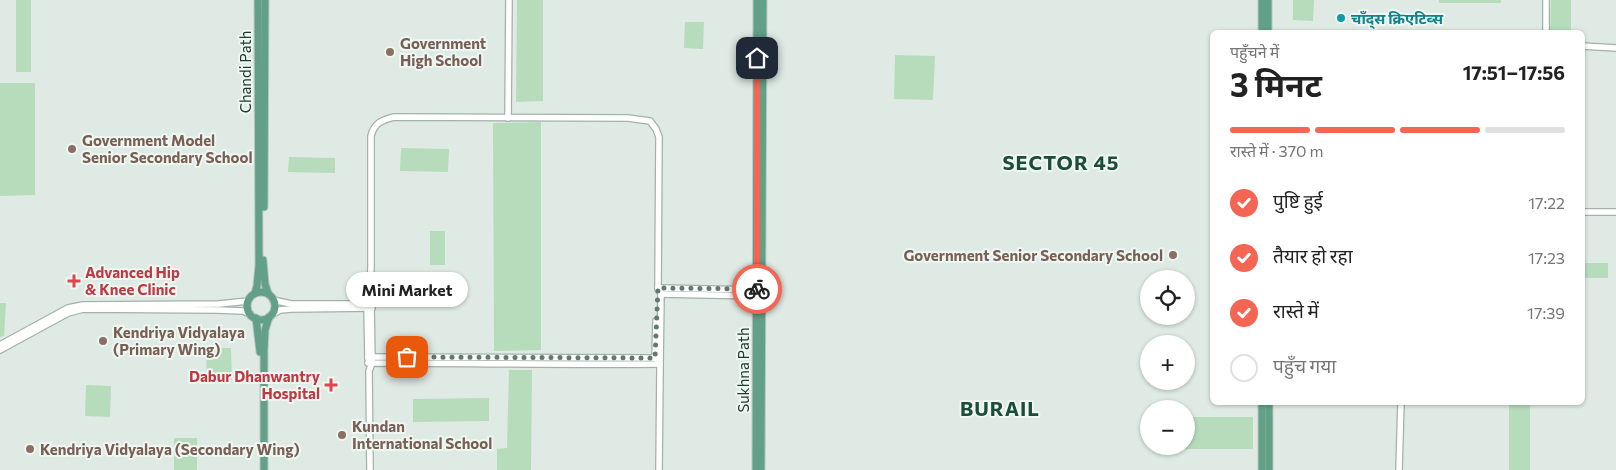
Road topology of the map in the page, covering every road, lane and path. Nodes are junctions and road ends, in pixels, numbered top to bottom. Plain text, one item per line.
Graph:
1 (258, 0) edge
2 (265, 0) edge
3 (509, 0) edge
4 (757, 0) edge
5 (764, 0) edge
6 (1262, 0) edge
7 (1268, 0) edge
8 (1546, 0) edge
9 (1262, 30) edge
10 (1268, 30) edge
11 (1546, 30) edge
12 (1585, 46) edge
13 (1616, 48) edge
14 (508, 118) junction
15 (1585, 212) edge
16 (1616, 212) edge
17 (659, 291) junction
18 (254, 293) junction
19 (760, 293) junction
20 (268, 294) junction
21 (274, 300) junction
22 (248, 301) junction
23 (369, 306) junction
24 (253, 316) junction
25 (270, 316) junction
26 (0, 345) edge
27 (0, 350) edge
28 (655, 358) junction
29 (370, 361) junction
30 (660, 364) junction
31 (1262, 405) edge
32 (1269, 405) edge
33 (1401, 405) edge
34 (260, 470) edge
35 (264, 470) edge
36 (370, 470) edge
37 (659, 470) edge
38 (756, 470) edge
39 (761, 470) edge
40 (1262, 470) edge
41 (1269, 470) edge
42 (1399, 470) edge

1 - 18 main road, Chandi Path
2 - 20 main road, Chandi Path
3 - 14 street
4 - 19 main road, Sukhna Path
5 - 19 main road, Sukhna Path
6 - 9 main road
7 - 10 main road
8 - 11 street
12 - 13 street
14 - 17 street
14 - 23 street
15 - 16 street
17 - 19 street
17 - 28 street
17 - 30 street
18 - 20 main road
18 - 22 main road
19 - 38 main road, Sukhna Path
19 - 39 main road, Sukhna Path
20 - 21 main road
21 - 23 street
21 - 25 main road
22 - 24 main road
22 - 26 street
23 - 25 street
23 - 29 street
24 - 25 main road
24 - 27 street
24 - 34 main road
25 - 35 main road
28 - 29 street
28 - 30 street
29 - 30 street
29 - 36 street
30 - 37 street
31 - 40 main road
32 - 41 main road
33 - 42 street

